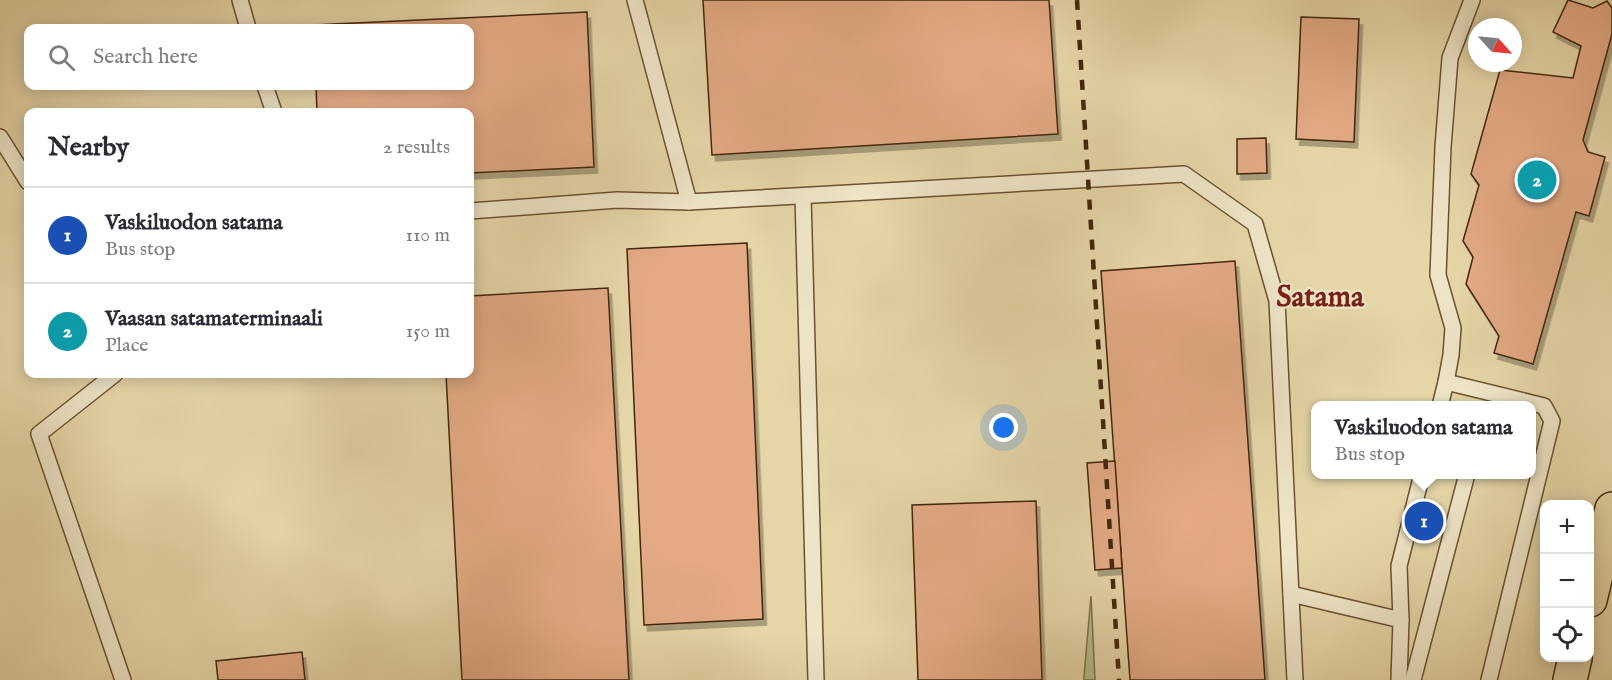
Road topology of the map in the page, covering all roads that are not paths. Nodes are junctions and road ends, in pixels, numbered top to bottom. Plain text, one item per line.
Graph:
1 (240, 0) edge
2 (635, 0) edge
3 (1472, 0) edge
4 (247, 24) edge
5 (267, 90) edge
6 (273, 108) edge
7 (0, 137) edge
8 (24, 176) edge
9 (803, 196) junction
10 (689, 202) junction
11 (474, 211) edge
12 (110, 378) edge
13 (1446, 382) junction
14 (1487, 398) edge
15 (1441, 401) edge
16 (1508, 401) edge
17 (1536, 405) edge
18 (1421, 479) edge
19 (1466, 479) edge
20 (1612, 509) edge
21 (1594, 583) edge
22 (1291, 594) junction
23 (1401, 620) junction
24 (1574, 662) edge
25 (123, 680) edge
26 (816, 680) edge
27 (1295, 680) edge
28 (1399, 680) edge
29 (1413, 680) edge
30 (1489, 680) edge
31 (1570, 680) edge

1 - 4 lane
2 - 10 lane
3 - 13 lane
5 - 6 lane
7 - 8 lane
9 - 10 lane
9 - 22 lane
9 - 26 lane
10 - 11 lane
12 - 25 lane
13 - 14 lane
13 - 15 lane
14 - 16 lane
17 - 30 lane
18 - 23 lane
19 - 29 lane
20 - 21 main road
22 - 23 lane
22 - 27 lane
23 - 28 lane
24 - 31 main road

